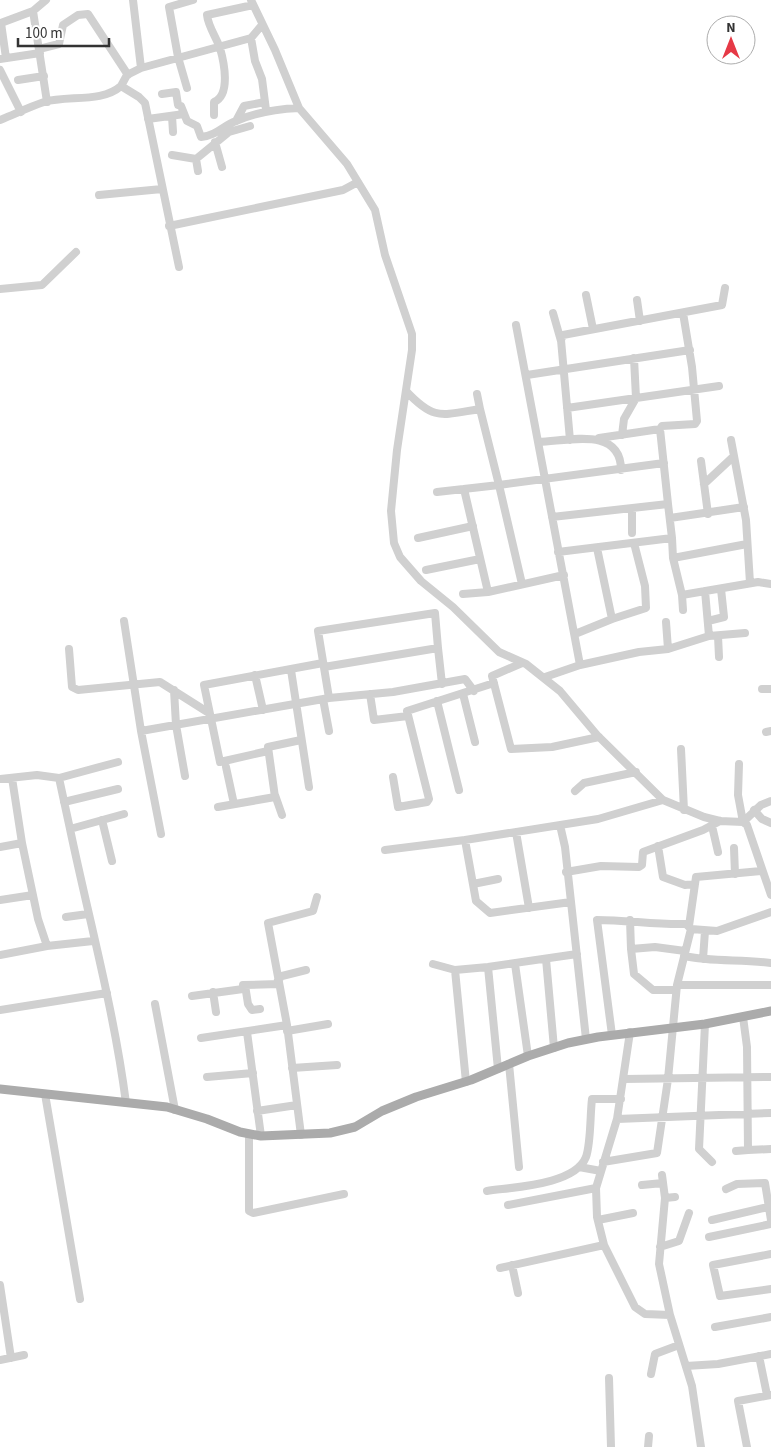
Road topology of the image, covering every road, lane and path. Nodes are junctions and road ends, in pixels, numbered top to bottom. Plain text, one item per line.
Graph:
1 (46, 0) edge
2 (133, 0) edge
3 (193, 0) edge
4 (252, 2) edge
5 (33, 11) junction
6 (262, 25) junction
7 (251, 38) junction
8 (219, 46) junction
9 (40, 51) junction
10 (178, 57) junction
11 (3, 59) edge
12 (141, 68) junction
13 (0, 70) edge
14 (128, 75) junction
15 (44, 76) junction
16 (18, 80) dead end
17 (121, 86) junction
18 (187, 88) dead end
19 (162, 94) dead end
20 (48, 102) junction
21 (265, 106) junction
22 (299, 108) junction
23 (21, 112) junction
24 (184, 114) junction
25 (214, 115) dead end
26 (172, 116) junction
27 (148, 119) junction
28 (0, 120) edge
29 (236, 121) junction
30 (250, 126) dead end
31 (173, 132) dead end
32 (214, 136) junction
33 (216, 145) junction
34 (172, 155) dead end
35 (196, 159) junction
36 (222, 167) dead end
37 (198, 172) dead end
38 (358, 182) junction
39 (162, 188) junction
40 (99, 196) dead end
41 (169, 226) junction
42 (76, 252) dead end
43 (178, 266) dead end
44 (725, 288) dead end
45 (0, 289) edge
46 (586, 295) dead end
47 (637, 300) dead end
48 (683, 313) junction
49 (553, 314) dead end
50 (640, 321) junction
51 (516, 325) dead end
52 (593, 329) junction
53 (561, 342) junction
54 (690, 350) junction
55 (634, 358) junction
56 (563, 369) junction
57 (527, 376) junction
58 (719, 386) dead end
59 (406, 390) junction
60 (694, 390) junction
61 (477, 394) dead end
62 (636, 398) junction
63 (567, 408) junction
64 (480, 409) junction
65 (660, 428) junction
66 (622, 435) junction
67 (599, 438) junction
68 (570, 440) junction
69 (731, 440) dead end
70 (539, 442) junction
71 (733, 458) junction
72 (701, 462) dead end
73 (664, 463) junction
74 (621, 470) junction
75 (546, 479) junction
76 (499, 484) junction
77 (704, 484) junction
78 (464, 488) junction
79 (437, 492) dead end
80 (668, 504) junction
81 (744, 507) junction
82 (632, 508) junction
83 (708, 514) junction
84 (552, 517) junction
85 (670, 518) junction
86 (473, 526) junction
87 (632, 533) dead end
88 (418, 538) dead end
89 (672, 538) junction
90 (634, 543) junction
91 (747, 544) junction
92 (597, 548) junction
93 (558, 552) junction
94 (673, 558) junction
95 (480, 559) junction
96 (426, 570) dead end
97 (564, 575) junction
98 (750, 583) junction
99 (522, 584) junction
100 (771, 584) edge
101 (721, 588) junction
102 (705, 591) junction
103 (488, 592) junction
104 (463, 594) dead end
105 (682, 596) junction
106 (446, 602) junction
107 (683, 610) dead end
108 (435, 613) junction
109 (612, 619) junction
110 (708, 621) junction
111 (124, 622) dead end
112 (666, 622) dead end
113 (744, 633) dead end
114 (575, 634) junction
115 (709, 636) junction
116 (718, 636) junction
117 (438, 648) junction
118 (69, 649) dead end
119 (668, 649) junction
120 (719, 657) dead end
121 (522, 663) junction
122 (323, 665) junction
123 (580, 665) junction
124 (291, 670) junction
125 (254, 675) junction
126 (546, 677) junction
127 (133, 683) junction
128 (494, 683) junction
129 (442, 684) junction
130 (762, 689) dead end
131 (771, 689) edge
132 (174, 690) junction
133 (474, 691) junction
134 (370, 694) junction
135 (463, 694) junction
136 (326, 699) junction
137 (437, 702) junction
138 (295, 704) junction
139 (263, 710) junction
140 (210, 716) junction
141 (408, 716) junction
142 (176, 725) junction
143 (141, 731) junction
144 (329, 731) dead end
145 (599, 737) junction
146 (301, 740) junction
147 (475, 742) dead end
148 (681, 749) dead end
149 (268, 751) junction
150 (118, 762) dead end
151 (739, 764) dead end
152 (226, 767) dead end
153 (636, 772) junction
154 (185, 776) dead end
155 (393, 777) dead end
156 (12, 778) junction
157 (59, 778) junction
158 (0, 779) edge
159 (309, 787) dead end
160 (118, 789) dead end
161 (459, 790) dead end
162 (574, 791) dead end
163 (275, 795) junction
164 (663, 800) junction
165 (771, 801) edge
166 (64, 802) junction
167 (234, 804) junction
168 (218, 807) dead end
169 (684, 810) junction
170 (754, 810) junction
171 (124, 814) dead end
172 (282, 815) dead end
173 (102, 820) junction
174 (720, 821) junction
175 (743, 822) junction
176 (771, 823) edge
177 (560, 825) junction
178 (712, 826) junction
179 (70, 829) junction
180 (516, 832) junction
181 (161, 834) dead end
182 (464, 840) junction
183 (22, 843) junction
184 (658, 846) junction
185 (0, 847) edge
186 (734, 848) dead end
187 (385, 850) dead end
188 (718, 852) dead end
189 (112, 862) dead end
190 (761, 870) junction
191 (566, 872) junction
192 (736, 874) junction
193 (498, 879) dead end
194 (473, 884) junction
195 (695, 884) junction
196 (770, 890) edge
197 (34, 895) junction
198 (317, 896) dead end
199 (0, 900) edge
200 (571, 902) junction
201 (530, 908) junction
202 (771, 912) edge
203 (88, 914) junction
204 (66, 917) dead end
205 (630, 920) junction
206 (690, 927) junction
207 (705, 931) junction
208 (93, 941) junction
209 (48, 946) junction
210 (630, 949) junction
211 (577, 954) junction
212 (685, 954) junction
213 (0, 955) edge
214 (546, 959) junction
215 (703, 959) junction
216 (771, 963) edge
217 (433, 964) dead end
218 (515, 964) junction
219 (488, 967) junction
220 (306, 970) dead end
221 (456, 970) junction
222 (278, 982) junction
223 (245, 985) junction
224 (771, 985) edge
225 (676, 987) junction
226 (213, 992) junction
227 (108, 993) junction
228 (192, 996) dead end
229 (155, 1004) dead end
230 (260, 1009) dead end
231 (0, 1010) edge
232 (771, 1011) edge
233 (216, 1012) dead end
234 (743, 1017) junction
235 (328, 1024) dead end
236 (705, 1024) junction
237 (673, 1027) junction
238 (287, 1028) junction
239 (247, 1032) junction
240 (630, 1032) junction
241 (612, 1034) junction
242 (200, 1038) dead end
243 (586, 1039) junction
244 (554, 1048) junction
245 (528, 1056) junction
246 (509, 1064) junction
247 (336, 1065) dead end
248 (292, 1068) junction
249 (498, 1069) junction
250 (252, 1073) junction
251 (207, 1077) dead end
252 (746, 1077) junction
253 (771, 1077) edge
254 (703, 1078) junction
255 (624, 1079) junction
256 (668, 1079) junction
257 (466, 1082) junction
258 (0, 1089) edge
259 (45, 1094) junction
260 (620, 1099) junction
261 (126, 1103) junction
262 (297, 1105) junction
263 (175, 1110) junction
264 (258, 1111) junction
265 (771, 1113) edge
266 (748, 1114) junction
267 (661, 1116) junction
268 (701, 1116) junction
269 (616, 1119) junction
270 (248, 1134) junction
271 (301, 1135) junction
272 (261, 1136) junction
273 (771, 1149) edge
274 (748, 1150) junction
275 (736, 1151) dead end
276 (603, 1162) junction
277 (712, 1162) dead end
278 (519, 1167) dead end
279 (579, 1167) junction
280 (601, 1170) junction
281 (642, 1185) dead end
282 (596, 1188) junction
283 (726, 1189) dead end
284 (488, 1191) dead end
285 (344, 1194) dead end
286 (675, 1197) dead end
287 (665, 1198) junction
288 (508, 1205) dead end
289 (768, 1208) junction
290 (633, 1213) dead end
291 (689, 1213) dead end
292 (743, 1213) junction
293 (771, 1219) edge
294 (598, 1220) junction
295 (712, 1220) dead end
296 (746, 1229) junction
297 (709, 1237) dead end
298 (604, 1245) junction
299 (660, 1247) junction
300 (771, 1254) edge
301 (512, 1265) junction
302 (500, 1268) dead end
303 (0, 1285) edge
304 (771, 1289) edge
305 (518, 1293) dead end
306 (80, 1299) dead end
307 (2, 1307) edge
308 (670, 1315) junction
309 (771, 1317) edge
310 (715, 1327) dead end
311 (4, 1337) edge
312 (680, 1345) junction
313 (771, 1354) edge
314 (24, 1355) dead end
315 (759, 1356) junction
316 (11, 1358) junction
317 (0, 1360) edge
318 (686, 1366) junction
319 (652, 1374) dead end
320 (609, 1378) dead end
321 (769, 1395) edge
322 (649, 1436) dead end
323 (610, 1447) edge
324 (648, 1447) edge
325 (701, 1447) edge
326 (747, 1447) edge

1 - 5 street
2 - 12 street
3 - 10 street
4 - 6 street
4 - 8 street
5 - 9 street
5 - 11 street
6 - 7 street
6 - 22 street
7 - 8 street
7 - 21 street
8 - 10 street
8 - 25 street
9 - 11 street
9 - 14 street
9 - 15 street
10 - 12 street
10 - 18 street
12 - 14 street
13 - 23 street
14 - 17 street
15 - 16 street
15 - 20 street
17 - 20 street
17 - 27 street
19 - 24 street
20 - 23 street
21 - 22 street
21 - 29 street
21 - 29 street
22 - 38 street
23 - 28 street
24 - 26 street
24 - 32 street
26 - 27 street
26 - 31 street
27 - 39 street
29 - 32 street
30 - 33 street
32 - 33 street
33 - 35 street
33 - 36 street
34 - 35 street
35 - 37 street
38 - 41 street
38 - 59 street
39 - 40 street
39 - 41 street
41 - 43 street
42 - 45 street
44 - 48 street
46 - 52 street
47 - 50 street
48 - 50 street
48 - 54 street
49 - 53 street
50 - 52 street
51 - 57 street
52 - 53 street
53 - 56 street
54 - 55 street
54 - 60 street
55 - 56 street
55 - 62 street
56 - 57 street
56 - 63 street
57 - 70 street
58 - 60 street
59 - 64 street
59 - 106 street
60 - 62 street
60 - 65 street
61 - 64 street
62 - 63 street
62 - 66 street
63 - 68 street
64 - 76 street
65 - 66 street
65 - 73 street
66 - 67 street
67 - 68 street
67 - 74 street
68 - 70 street
69 - 71 street
70 - 75 street
71 - 77 street
71 - 81 street
72 - 77 street
73 - 74 street
73 - 80 street
74 - 75 street
75 - 76 street
75 - 84 street
76 - 78 street
76 - 99 street
77 - 83 street
78 - 79 street
78 - 86 street
80 - 82 street
80 - 85 street
81 - 83 street
81 - 91 street
82 - 84 street
82 - 87 street
83 - 85 street
84 - 93 street
85 - 89 street
86 - 88 street
86 - 95 street
89 - 90 street
89 - 94 street
90 - 92 street
90 - 109 street
91 - 94 street
91 - 98 street
92 - 93 street
92 - 109 street
93 - 97 street
94 - 105 street
95 - 96 street
95 - 103 street
97 - 99 street
97 - 114 street
98 - 100 street
98 - 101 street
99 - 103 street
101 - 102 street
101 - 110 street
102 - 105 street
102 - 110 street
103 - 104 street
105 - 107 street
106 - 108 street
106 - 121 street
108 - 117 street
108 - 122 street
109 - 114 street
110 - 115 street
111 - 127 street
112 - 119 street
113 - 116 street
114 - 123 street
115 - 116 street
115 - 119 street
116 - 120 street
117 - 122 street
117 - 129 street
118 - 127 street
119 - 123 street
121 - 126 street
121 - 128 street
122 - 124 street
122 - 136 street
123 - 126 street
124 - 125 street
124 - 138 street
125 - 139 street
125 - 140 street
126 - 145 street
127 - 132 street
127 - 143 street
128 - 133 street
128 - 145 street
129 - 133 street
129 - 134 street
130 - 131 street
132 - 140 street
132 - 142 street
133 - 135 street
134 - 136 street
134 - 141 street
135 - 137 street
135 - 147 street
136 - 138 street
136 - 144 street
137 - 141 street
137 - 161 street
138 - 139 street
138 - 146 street
139 - 140 street
140 - 142 street
140 - 149 street
141 - 155 street
142 - 143 street
142 - 154 street
143 - 181 street
145 - 153 street
146 - 149 street
146 - 159 street
148 - 169 street
149 - 163 street
150 - 157 street
151 - 175 street
152 - 167 street
153 - 162 street
153 - 164 street
156 - 157 street
156 - 158 street
156 - 183 street
157 - 166 street
160 - 166 street
163 - 167 street
163 - 172 street
164 - 169 street
164 - 177 street
165 - 170 street
166 - 179 street
167 - 168 street
169 - 174 street
170 - 175 street
170 - 176 street
171 - 173 street
173 - 179 street
173 - 189 street
174 - 175 street
174 - 178 street
175 - 190 street
177 - 180 street
177 - 191 street
178 - 184 street
178 - 188 street
179 - 203 street
180 - 182 street
180 - 201 street
182 - 187 street
182 - 194 street
183 - 185 street
183 - 197 street
184 - 191 street
184 - 195 street
186 - 192 street
190 - 192 street
190 - 196 street
191 - 200 street
192 - 195 street
193 - 194 street
194 - 201 street
195 - 206 street
197 - 199 street
197 - 209 street
198 - 222 street
200 - 201 street
200 - 211 street
202 - 207 street
203 - 204 street
203 - 208 street
205 - 206 street
205 - 210 street
205 - 241 street
206 - 207 street
206 - 212 street
207 - 215 street
208 - 209 street
208 - 227 street
209 - 213 street
210 - 212 street
210 - 225 street
211 - 214 street
211 - 243 street
212 - 215 street
212 - 225 street
214 - 218 street
214 - 244 street
215 - 216 street
217 - 221 street
218 - 219 street
218 - 245 street
219 - 221 street
219 - 249 street
220 - 222 street
221 - 257 street
222 - 223 street
222 - 238 street
223 - 226 street
223 - 230 street
224 - 225 street
225 - 237 street
226 - 228 street
226 - 233 street
227 - 231 street
227 - 261 street
229 - 263 street
232 - 234 main road
234 - 236 main road
234 - 252 street
235 - 238 street
236 - 237 main road
236 - 254 street
237 - 240 main road
237 - 256 street
238 - 239 street
238 - 248 street
239 - 242 street
239 - 250 street
240 - 241 main road
240 - 255 street
241 - 243 main road
243 - 244 main road
244 - 245 main road
245 - 246 main road
246 - 249 main road
246 - 278 street
247 - 248 street
248 - 262 street
249 - 257 main road
250 - 251 street
250 - 264 street
252 - 253 street
252 - 254 street
252 - 266 street
254 - 256 street
254 - 268 street
255 - 256 street
255 - 260 street
256 - 267 street
257 - 271 main road
258 - 259 main road
259 - 261 main road
259 - 306 street
260 - 269 street
260 - 279 street
261 - 263 main road
262 - 264 street
262 - 271 street
263 - 270 main road
264 - 272 street
265 - 266 street
266 - 268 street
266 - 274 street
267 - 268 street
267 - 269 street
267 - 276 street
268 - 277 street
269 - 276 street
270 - 272 main road
270 - 285 street
271 - 272 main road
273 - 274 street
274 - 275 street
276 - 280 street
279 - 280 street
279 - 284 street
280 - 282 street
281 - 287 street
282 - 288 street
282 - 294 street
283 - 289 street
286 - 287 street
287 - 299 street
289 - 292 street
289 - 293 street
290 - 294 street
291 - 299 street
292 - 295 street
292 - 296 street
293 - 296 street
294 - 298 street
296 - 297 street
298 - 301 street
298 - 308 street
299 - 308 street
300 - 304 street
301 - 302 street
301 - 305 street
303 - 307 street
307 - 311 street
308 - 312 street
309 - 310 street
311 - 316 street
312 - 318 street
312 - 319 street
313 - 315 street
314 - 316 street
315 - 318 street
315 - 321 street
316 - 317 street
318 - 325 street
320 - 323 street
321 - 326 street
322 - 324 street

